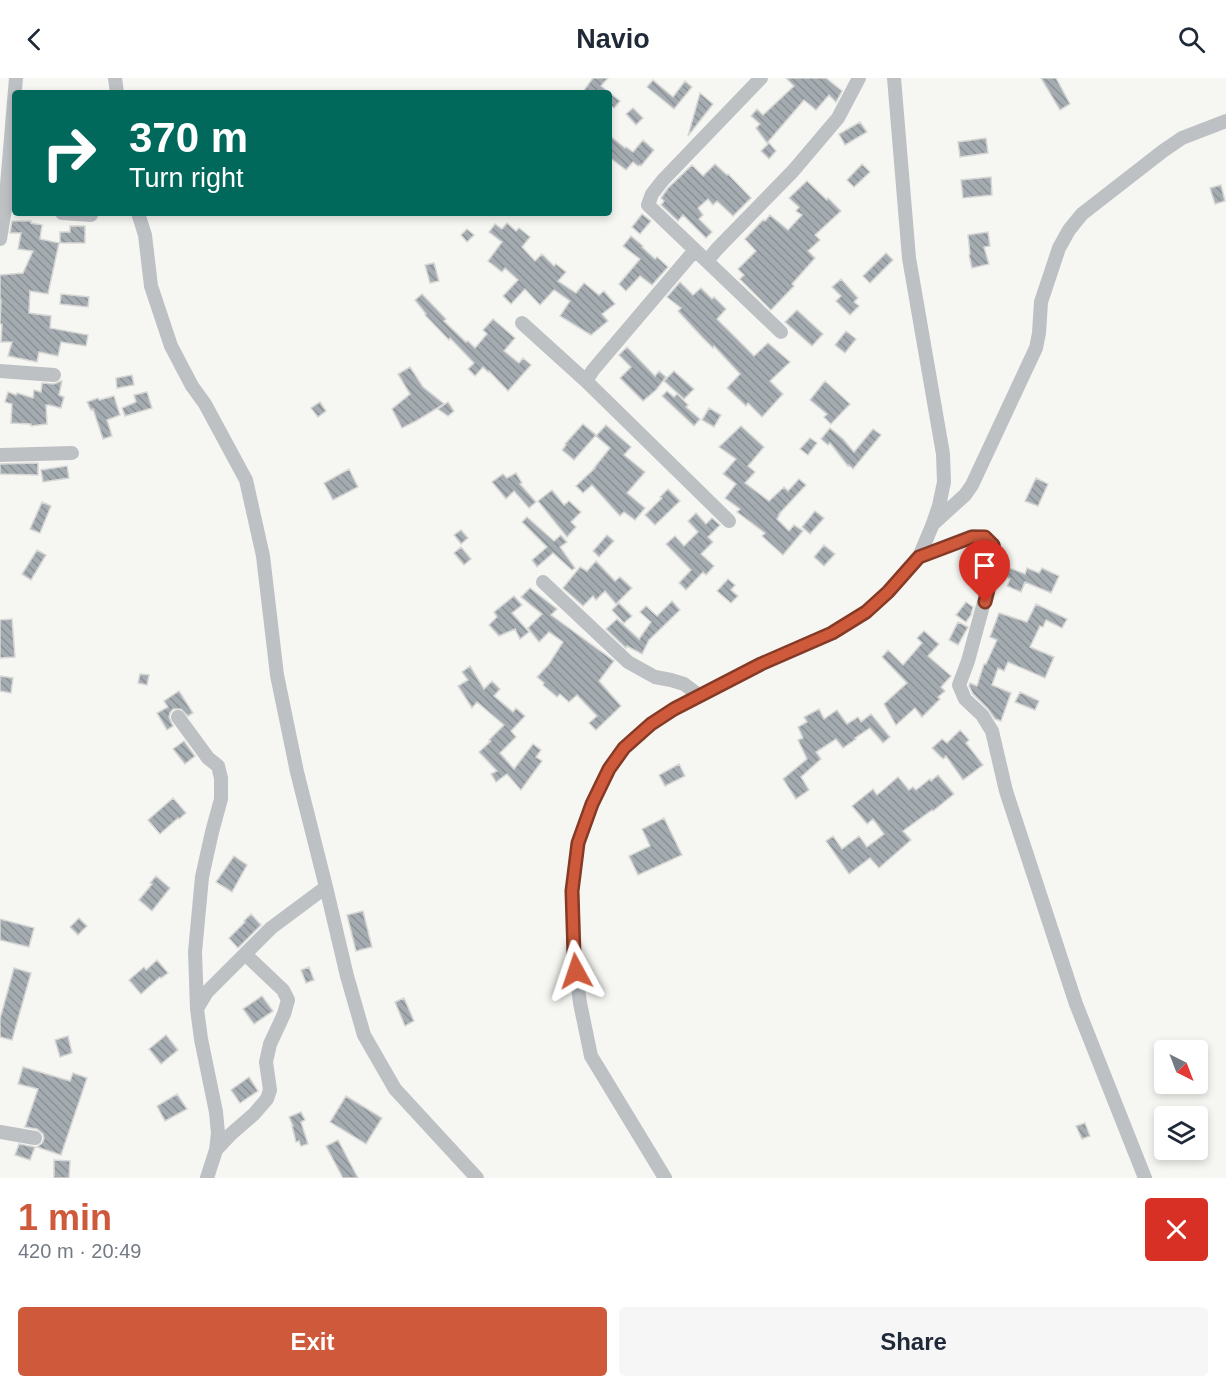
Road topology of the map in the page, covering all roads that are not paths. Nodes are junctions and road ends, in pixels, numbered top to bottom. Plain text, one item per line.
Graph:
1 (761, 78) edge
2 (859, 78) edge
3 (894, 78) edge
4 (1226, 121) edge
5 (12, 136) edge
6 (7, 209) edge
7 (139, 216) edge
8 (0, 239) edge
9 (695, 250) junction
10 (707, 261) junction
11 (522, 323) dead end
12 (781, 332) dead end
13 (0, 371) edge
14 (54, 375) dead end
15 (586, 381) junction
16 (72, 453) dead end
17 (0, 455) edge
18 (729, 521) dead end
19 (932, 526) junction
20 (919, 557) junction
21 (543, 582) dead end
22 (700, 696) junction
23 (178, 717) dead end
24 (326, 887) junction
25 (245, 954) junction
26 (197, 1009) junction
27 (0, 1132) edge
28 (34, 1138) dead end
29 (216, 1150) junction
30 (207, 1178) edge
31 (477, 1178) edge
32 (665, 1178) edge
33 (1145, 1178) edge

1 - 9 street
2 - 10 street
3 - 19 street
4 - 19 street
5 - 6 street
6 - 8 street
7 - 24 street
9 - 10 street
9 - 15 street
10 - 12 street
11 - 15 street
13 - 14 street
15 - 18 street
16 - 17 street
19 - 20 street
20 - 22 street
20 - 33 street
21 - 22 street
22 - 32 street
23 - 26 street
24 - 25 street
24 - 31 street
25 - 26 street
25 - 29 street
26 - 29 street
27 - 28 street
29 - 30 street

